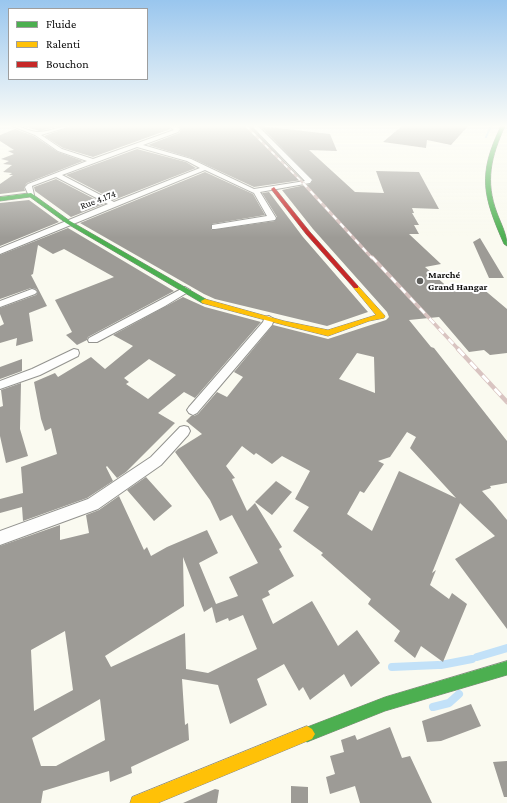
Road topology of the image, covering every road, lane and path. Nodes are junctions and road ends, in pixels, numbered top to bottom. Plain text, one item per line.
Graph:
1 (86, 163) edge
2 (196, 163) edge
3 (292, 163) edge
4 (488, 163) edge
5 (498, 163) edge
6 (204, 168) junction
7 (56, 175) junction
8 (498, 181) dead end
9 (274, 189) junction
10 (256, 191) junction
11 (31, 195) junction
12 (499, 198) dead end
13 (0, 199) edge
14 (113, 204) junction
15 (504, 212) dead end
16 (68, 222) junction
17 (215, 227) dead end
18 (507, 244) edge
19 (0, 251) edge
20 (185, 290) junction
21 (32, 292) dead end
22 (0, 304) edge
23 (269, 319) junction
24 (93, 340) dead end
25 (74, 354) dead end
26 (0, 385) edge
27 (193, 410) dead end
28 (184, 431) dead end
29 (0, 538) edge
30 (507, 668) edge
31 (138, 803) edge

1 - 7 street
2 - 6 street
3 - 9 street
4 - 18 main road
5 - 8 main road
6 - 10 street
6 - 14 street, Rue 4.174
7 - 11 street
7 - 14 street
9 - 10 street
9 - 23 main road
10 - 17 street
11 - 13 main road
11 - 16 main road
12 - 15 main road
14 - 16 street, Rue 4.174
16 - 19 street, Rue 4.174
16 - 20 main road
20 - 23 main road
20 - 24 street
21 - 22 street
23 - 27 street
25 - 26 street
28 - 29 street
30 - 31 main road

